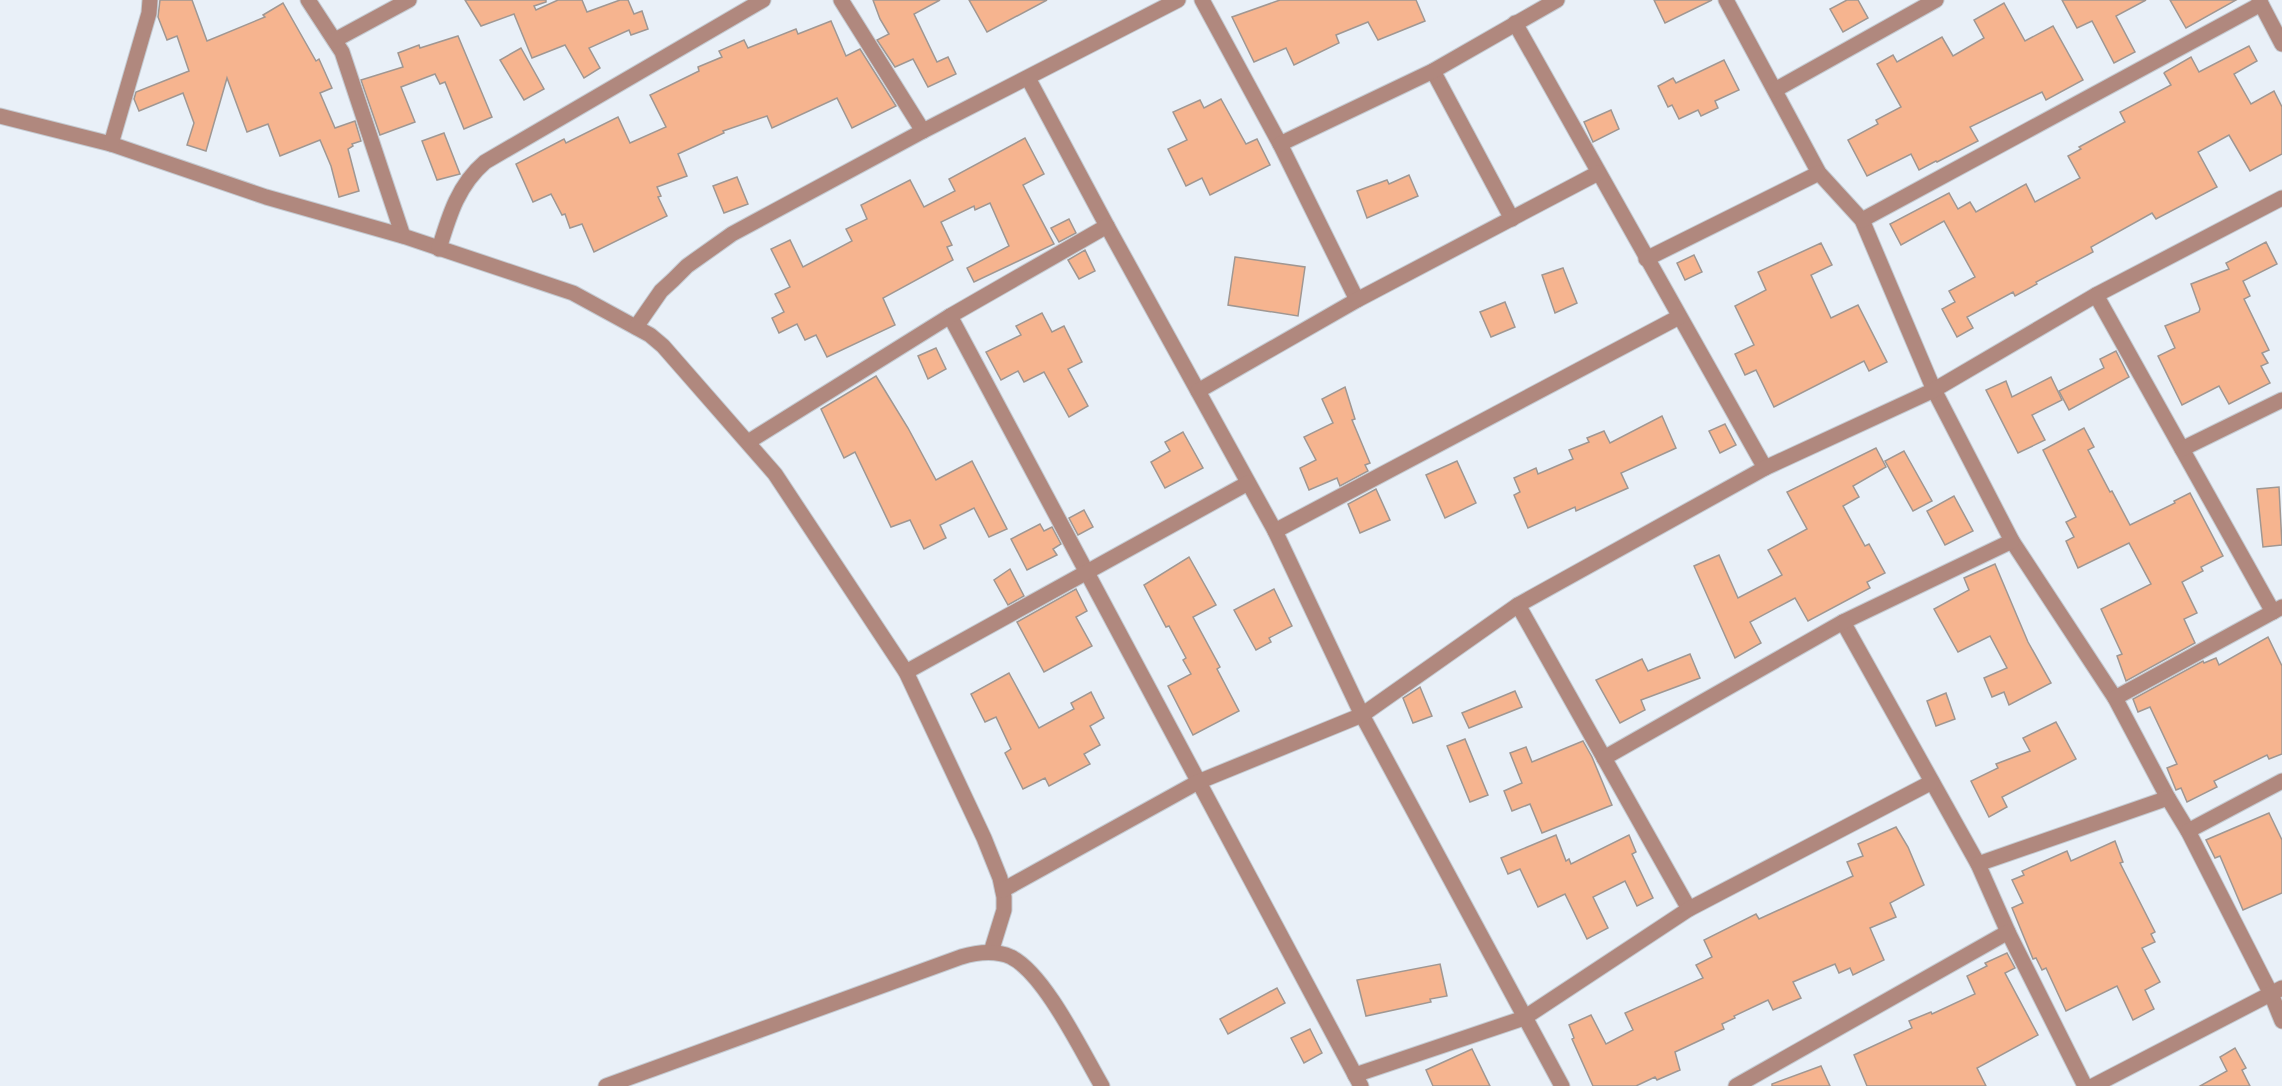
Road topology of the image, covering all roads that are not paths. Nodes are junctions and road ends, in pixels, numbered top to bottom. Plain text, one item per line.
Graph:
1 (150, 0) edge
2 (308, 0) edge
3 (409, 0) edge
4 (763, 0) edge
5 (841, 0) edge
6 (1178, 0) edge
7 (1202, 0) edge
8 (1557, 0) edge
9 (1726, 0) edge
10 (1936, 0) edge
11 (2260, 2) edge
12 (1515, 23) junction
13 (335, 40) junction
14 (2282, 44) edge
15 (1433, 71) junction
16 (1028, 78) junction
17 (1775, 90) junction
18 (0, 116) edge
19 (923, 131) junction
20 (111, 144) junction
21 (1280, 144) junction
22 (1598, 173) junction
23 (1819, 173) junction
24 (2282, 198) edge
25 (1512, 219) junction
26 (1862, 219) junction
27 (1107, 226) junction
28 (403, 236) junction
29 (439, 249) junction
30 (1647, 259) junction
31 (2096, 295) junction
32 (1357, 300) junction
33 (950, 316) junction
34 (1679, 317) junction
35 (636, 327) junction
36 (1934, 390) junction
37 (1198, 391) junction
38 (2282, 400) edge
39 (748, 442) junction
40 (2182, 449) junction
41 (1765, 468) junction
42 (1248, 483) junction
43 (1275, 531) junction
44 (2012, 541) junction
45 (1086, 572) junction
46 (1518, 605) junction
47 (2277, 609) edge
48 (1843, 622) junction
49 (906, 672) junction
50 (2115, 698) junction
51 (1362, 715) junction
52 (1604, 758) junction
53 (2282, 781) edge
54 (1198, 782) junction
55 (1932, 782) junction
56 (2168, 798) junction
57 (2188, 831) junction
58 (1978, 864) junction
59 (1003, 890) junction
60 (1689, 909) junction
61 (2008, 932) junction
62 (991, 952) junction
63 (2276, 991) edge
64 (1524, 1018) junction
65 (2282, 1020) edge
66 (1358, 1080) edge
67 (606, 1086) edge
68 (1102, 1086) edge
69 (1562, 1086) edge
70 (1736, 1086) edge
71 (2085, 1086) edge
72 (2093, 1086) edge

1 - 20 street
2 - 13 street
3 - 13 street
4 - 29 street
5 - 19 street
6 - 16 street
7 - 21 street
8 - 12 street
9 - 17 street
10 - 17 street
11 - 14 street
11 - 26 street
12 - 15 street
12 - 22 street
13 - 28 street
15 - 21 street
15 - 25 street
16 - 19 street
16 - 27 street
17 - 23 street
18 - 20 street
19 - 35 street
20 - 28 street
21 - 32 street
22 - 25 street
22 - 30 street
23 - 26 street
23 - 30 street
24 - 31 street
25 - 32 street
26 - 36 street
27 - 33 street
27 - 37 street
28 - 29 street
29 - 35 street
30 - 34 street
31 - 36 street
31 - 40 street
32 - 37 street
33 - 39 street
33 - 45 street
34 - 41 street
34 - 43 street
35 - 39 street
36 - 41 street
36 - 44 street
37 - 42 street
38 - 40 street
39 - 49 street
40 - 47 street
41 - 46 street
42 - 43 street
42 - 45 street
43 - 51 street
44 - 48 street
44 - 50 street
45 - 49 street
45 - 54 street
46 - 51 street
46 - 52 street
47 - 50 street
48 - 52 street
48 - 55 street
49 - 59 street
50 - 56 street
51 - 54 street
51 - 64 street
52 - 60 street
53 - 57 street
54 - 59 street
54 - 66 street
55 - 58 street
55 - 60 street
56 - 57 street
56 - 58 street
57 - 63 street
58 - 61 street
59 - 62 street
60 - 64 street
61 - 70 street
61 - 71 street
62 - 67 street
62 - 68 street
63 - 65 street
63 - 72 street
64 - 66 street
64 - 69 street

